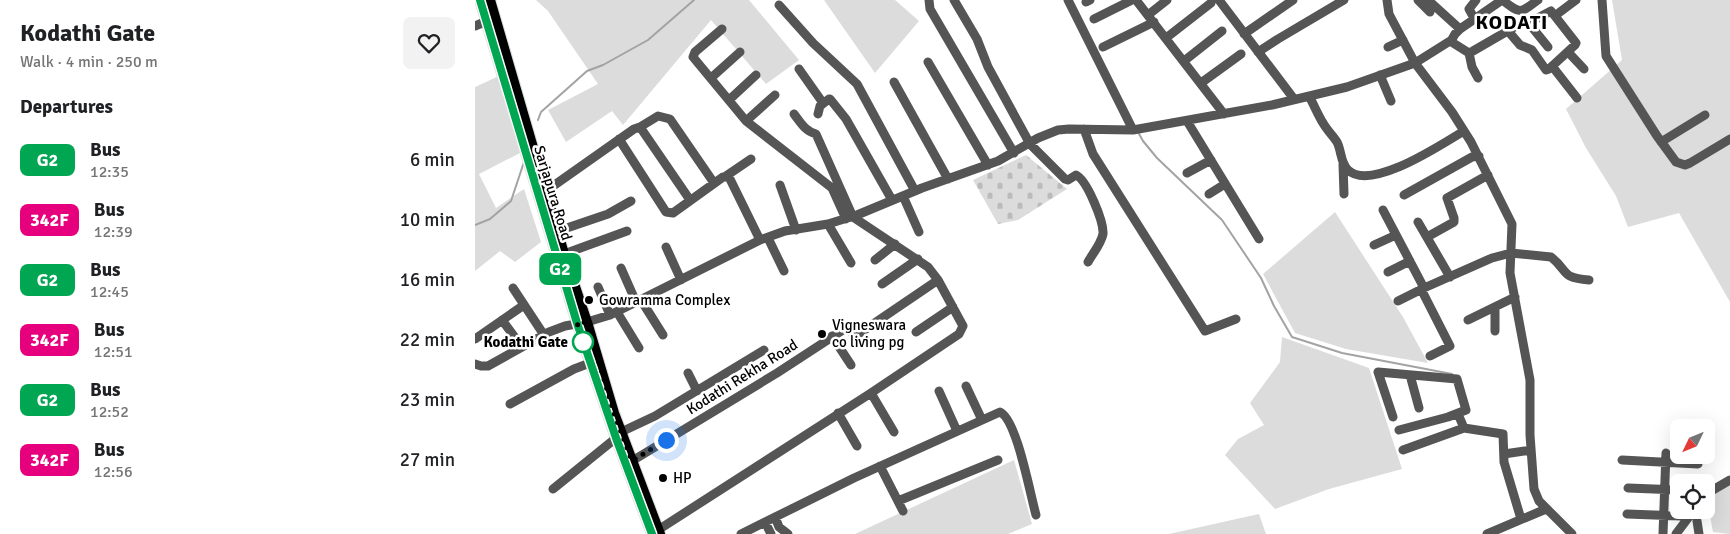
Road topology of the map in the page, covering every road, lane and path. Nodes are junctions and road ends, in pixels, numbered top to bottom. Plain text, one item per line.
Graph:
1 (480, 0) edge
2 (490, 0) edge
3 (929, 0) edge
4 (954, 0) edge
5 (1068, 0) edge
6 (1132, 0) edge
7 (1136, 0) edge
8 (1167, 0) edge
9 (1293, 0) edge
10 (1344, 0) edge
11 (1387, 0) edge
12 (1418, 0) edge
13 (1428, 0) edge
14 (1502, 0) edge
15 (1538, 0) edge
16 (1576, 0) edge
17 (1603, 0) edge
18 (1215, 2) edge
19 (1470, 2) edge
20 (779, 5) dead end
21 (1430, 12) dead end
22 (1555, 15) junction
23 (1151, 18) junction
24 (1474, 18) junction
25 (1094, 19) dead end
26 (1527, 20) junction
27 (487, 21) junction
28 (475, 26) edge
29 (722, 28) dead end
30 (1460, 29) junction
31 (1222, 31) dead end
32 (1508, 31) junction
33 (1244, 34) junction
34 (1166, 38) junction
35 (1403, 40) junction
36 (1451, 41) junction
37 (1389, 46) dead end
38 (1103, 47) dead end
39 (1548, 47) dead end
40 (740, 52) dead end
41 (1259, 52) junction
42 (1568, 52) junction
43 (1469, 53) junction
44 (1241, 54) dead end
45 (1184, 61) junction
46 (927, 62) dead end
47 (1415, 63) junction
48 (1552, 66) junction
49 (799, 69) dead end
50 (1584, 69) dead end
51 (755, 75) dead end
52 (1380, 75) junction
53 (711, 78) junction
54 (1478, 78) dead end
55 (895, 82) dead end
56 (1201, 83) junction
57 (775, 95) dead end
58 (1309, 96) junction
59 (1577, 98) dead end
60 (729, 100) junction
61 (1294, 100) junction
62 (1391, 101) dead end
63 (823, 103) junction
64 (794, 114) dead end
65 (818, 114) dead end
66 (1224, 114) junction
67 (1705, 115) dead end
68 (746, 121) junction
69 (1187, 121) junction
70 (640, 127) junction
71 (1084, 129) junction
72 (1133, 130) junction
73 (1464, 131) junction
74 (619, 139) junction
75 (1730, 139) edge
76 (1661, 142) junction
77 (1030, 144) junction
78 (1014, 153) junction
79 (1479, 156) junction
80 (751, 159) dead end
81 (1211, 160) junction
82 (1343, 164) junction
83 (988, 165) junction
84 (1187, 173) dead end
85 (1488, 175) junction
86 (726, 176) junction
87 (948, 179) junction
88 (714, 183) junction
89 (1225, 184) junction
90 (780, 185) dead end
91 (546, 191) junction
92 (915, 191) junction
93 (1209, 194) dead end
94 (1344, 194) dead end
95 (903, 196) junction
96 (1403, 196) dead end
97 (690, 200) junction
98 (892, 200) junction
99 (631, 201) dead end
100 (1383, 210) dead end
101 (849, 218) junction
102 (1418, 222) dead end
103 (828, 224) junction
104 (797, 230) junction
105 (627, 231) dead end
106 (558, 232) junction
107 (919, 232) dead end
108 (1396, 235) junction
109 (1427, 237) junction
110 (764, 239) junction
111 (1259, 239) dead end
112 (895, 244) junction
113 (1374, 245) dead end
114 (666, 247) dead end
115 (1511, 253) junction
116 (564, 254) junction
117 (918, 259) junction
118 (875, 260) dead end
119 (1410, 261) junction
120 (1088, 262) dead end
121 (851, 263) dead end
122 (621, 268) dead end
123 (784, 271) dead end
124 (1388, 272) dead end
125 (1450, 277) junction
126 (681, 280) junction
127 (938, 280) junction
128 (1589, 280) dead end
129 (882, 284) dead end
130 (513, 288) dead end
131 (598, 288) dead end
132 (1423, 288) junction
133 (1515, 297) junction
134 (639, 301) junction
135 (1398, 301) dead end
136 (524, 305) junction
137 (953, 307) junction
138 (1495, 307) junction
139 (613, 313) junction
140 (1236, 319) dead end
141 (502, 320) junction
142 (1468, 320) dead end
143 (582, 323) junction
144 (1495, 331) dead end
145 (916, 332) dead end
146 (544, 335) junction
147 (663, 335) dead end
148 (832, 336) junction
149 (475, 339) edge
150 (522, 347) junction
151 (639, 348) dead end
152 (764, 350) dead end
153 (1430, 356) dead end
154 (590, 363) junction
155 (475, 364) edge
156 (851, 365) dead end
157 (688, 373) dead end
158 (1410, 375) junction
159 (966, 386) dead end
160 (697, 391) junction
161 (939, 391) dead end
162 (871, 393) junction
163 (510, 404) dead end
164 (1419, 408) dead end
165 (838, 413) junction
166 (1458, 414) junction
167 (1393, 417) dead end
168 (982, 420) junction
169 (1464, 428) junction
170 (1399, 430) dead end
171 (957, 431) junction
172 (895, 432) dead end
173 (618, 435) junction
174 (857, 446) dead end
175 (1403, 450) dead end
176 (1531, 450) junction
177 (1504, 454) junction
178 (1666, 458) junction
179 (1670, 459) edge
180 (998, 460) dead end
181 (1622, 460) dead end
182 (632, 461) junction
183 (880, 466) junction
184 (1730, 480) edge
185 (1628, 488) dead end
186 (553, 489) dead end
187 (1665, 489) junction
188 (1670, 489) edge
189 (1715, 489) edge
190 (898, 500) junction
191 (1546, 509) junction
192 (903, 510) dead end
193 (1627, 514) dead end
194 (1036, 515) dead end
195 (1664, 515) junction
196 (1670, 515) edge
197 (775, 517) junction
198 (1521, 519) junction
199 (1687, 519) edge
200 (1697, 521) dead end
201 (765, 522) junction
202 (657, 533) edge
203 (741, 534) edge
204 (771, 534) edge
205 (787, 534) edge
206 (1487, 534) edge
207 (1572, 534) edge
208 (1663, 534) edge
209 (1676, 534) edge
210 (1699, 534) edge

1 - 27 main road, Sarjapura Road
2 - 91 main road, Sarjapura Road
3 - 78 street
4 - 77 street
5 - 72 street
6 - 25 street
7 - 23 street
8 - 23 street
9 - 33 street
10 - 41 street
11 - 35 street
12 - 21 street
13 - 30 street
14 - 15 street
14 - 24 street
16 - 22 street
17 - 76 street
18 - 33 street
18 - 34 street
19 - 24 street
20 - 92 street
22 - 26 street
22 - 42 street
23 - 34 street
23 - 38 street
24 - 30 street
26 - 32 street
26 - 39 street
27 - 28 street
27 - 143 main road, Sarjapura Road
29 - 53 street
30 - 36 street
31 - 45 street
32 - 43 street
32 - 48 street
33 - 41 street
34 - 45 street
35 - 37 street
35 - 47 street
36 - 43 street
36 - 47 street
40 - 53 street
41 - 61 street
42 - 48 street
42 - 50 street
43 - 54 street
44 - 56 street
45 - 56 street
46 - 83 street
47 - 52 street
47 - 73 street
48 - 59 street
49 - 63 street
51 - 60 street
52 - 58 street
52 - 62 street
53 - 60 street
55 - 87 street
56 - 66 street
57 - 68 street
58 - 61 street
58 - 82 street
60 - 68 street
61 - 66 street
63 - 65 street
63 - 98 street
64 - 101 street
66 - 69 street
67 - 76 street
68 - 101 street
69 - 72 street
69 - 81 street
70 - 74 street
70 - 88 street
70 - 97 street
71 - 72 street
71 - 77 street
71 - 140 street
73 - 79 street
73 - 82 street
74 - 91 street
74 - 97 street
75 - 76 street
77 - 78 street
77 - 120 street
78 - 83 street
79 - 85 street
79 - 96 street
80 - 86 street
81 - 84 street
81 - 89 street
82 - 94 street
83 - 87 street
85 - 109 street
85 - 115 street
86 - 88 street
86 - 110 street
87 - 92 street
88 - 97 street
89 - 93 street
89 - 111 street
90 - 104 street
91 - 106 main road, Sarjapura Road
92 - 95 street
95 - 98 street
95 - 107 street
98 - 101 street
99 - 106 street
100 - 108 street
101 - 103 street
101 - 112 street
102 - 109 street
103 - 104 street
103 - 121 street
104 - 110 street
105 - 116 street
106 - 116 main road, Sarjapura Road
108 - 113 street
108 - 119 street
109 - 125 street
110 - 123 street
110 - 126 street
112 - 117 street
112 - 118 street
114 - 126 street
115 - 125 street
115 - 128 street
115 - 133 street
116 - 143 main road, Sarjapura Road
117 - 127 street
117 - 129 street
119 - 124 street
119 - 132 street
122 - 134 street
125 - 132 street
126 - 134 street
127 - 137 street
127 - 148 street, Kodathi Rekha Road
130 - 136 street
131 - 139 street
132 - 135 street
132 - 153 street
133 - 138 street
133 - 176 street
134 - 139 street
134 - 147 street
136 - 141 street
136 - 146 street
137 - 145 street
137 - 162 street
138 - 142 street
138 - 144 street
139 - 143 street
139 - 151 street
141 - 149 street
141 - 150 street
143 - 146 street
143 - 154 main road, Sarjapura Road
143 - 173 main road, Sarjapura Road
146 - 150 street
148 - 156 street
148 - 182 street, Kodathi Rekha Road
150 - 155 street
152 - 160 street
154 - 163 street
154 - 173 main road, Sarjapura Road
157 - 160 street
158 - 164 street
158 - 166 street
158 - 167 street
159 - 168 street
160 - 173 street
161 - 171 street
162 - 165 street
162 - 172 street
165 - 174 street
165 - 202 street
166 - 169 street
166 - 170 street
168 - 171 street
168 - 194 street
169 - 175 street
169 - 177 street
171 - 183 street
173 - 182 main road, Sarjapura Road
173 - 186 street
173 - 202 main road, Sarjapura Road
176 - 177 street
176 - 191 street
177 - 198 street
178 - 179 street
178 - 181 street
178 - 187 street
180 - 190 street
182 - 202 main road, Sarjapura Road
183 - 190 street
183 - 197 street
184 - 189 street
185 - 187 street
187 - 188 street
187 - 195 street
190 - 192 street
191 - 198 street
191 - 207 street
193 - 195 street
195 - 196 street
195 - 208 street
197 - 201 street
197 - 205 street
198 - 206 street
199 - 209 street
200 - 210 street
201 - 203 street
201 - 204 street

